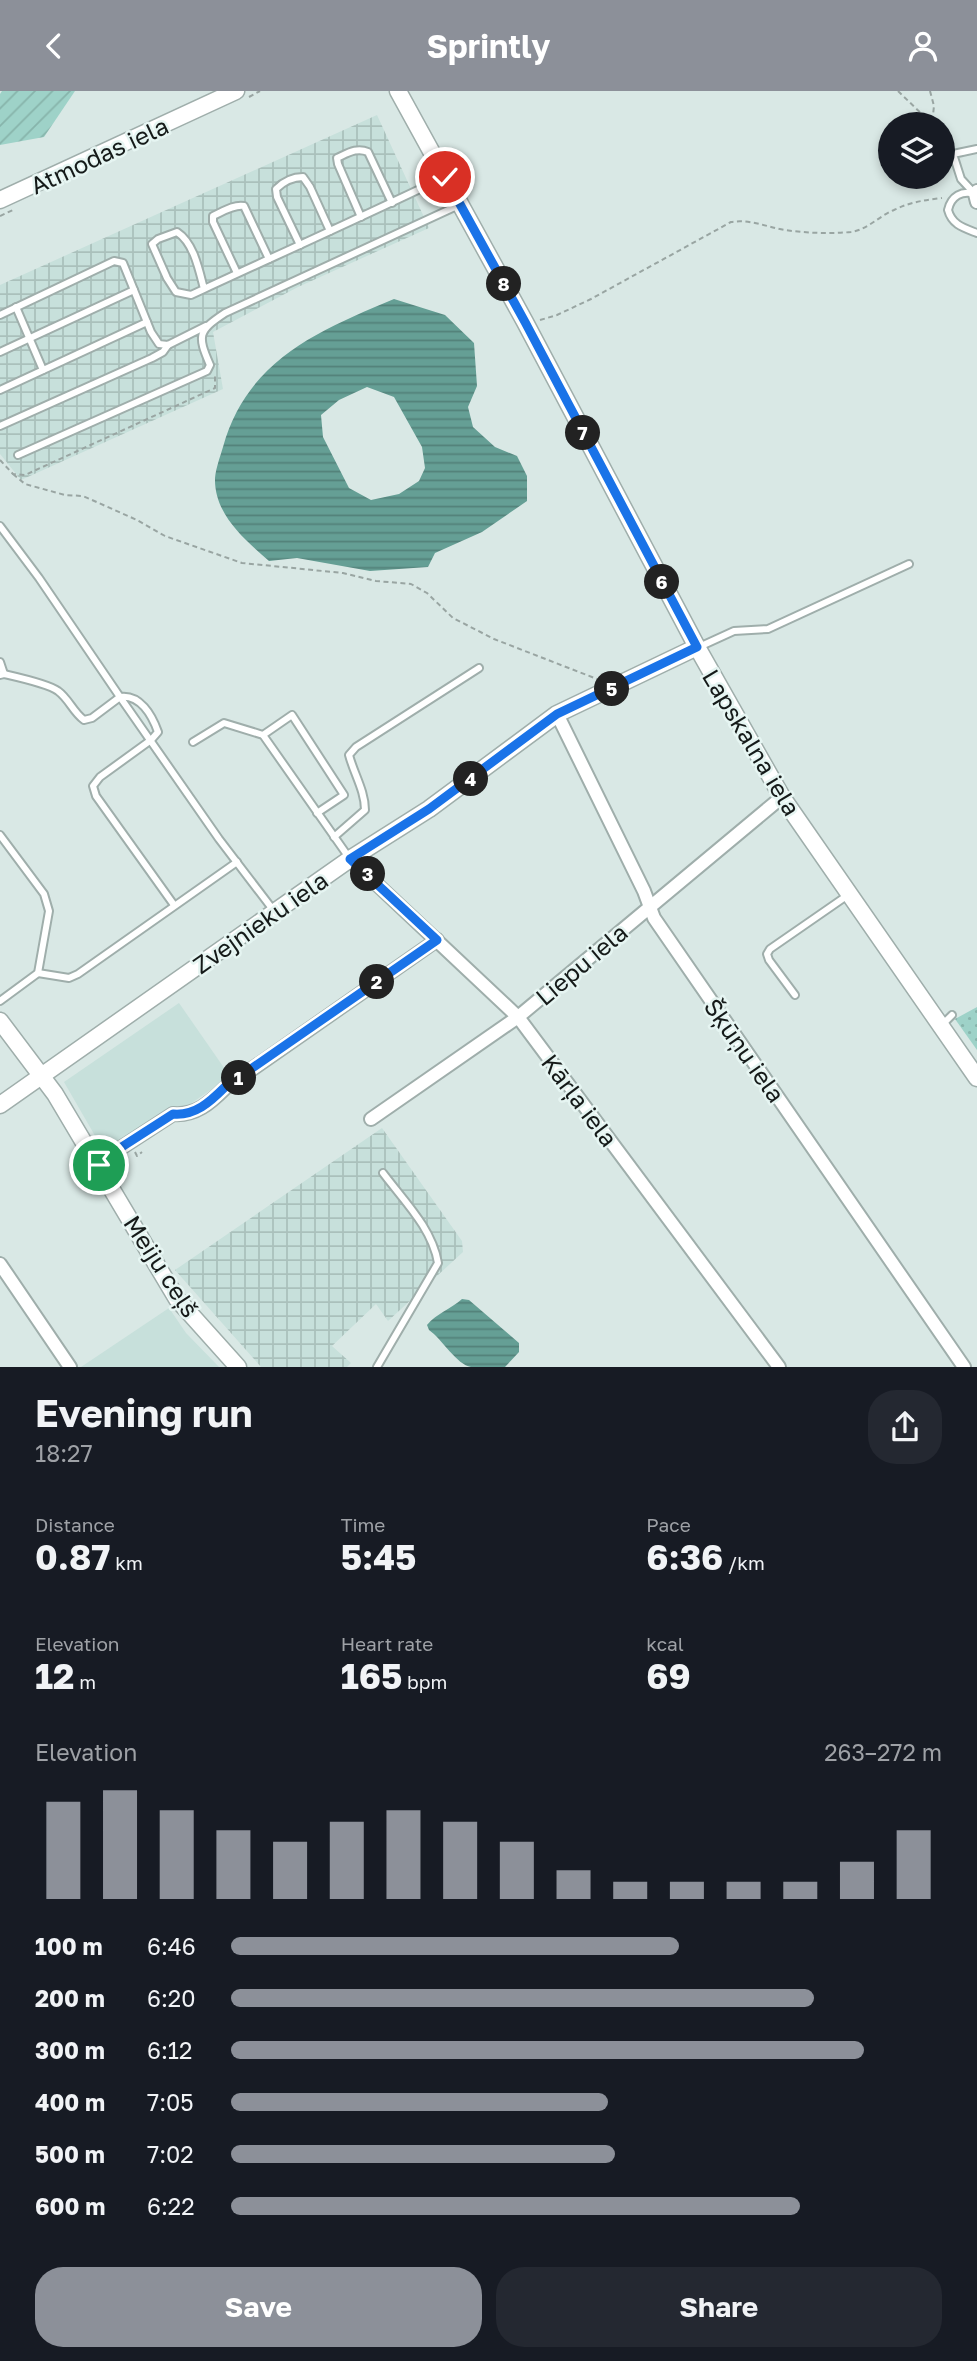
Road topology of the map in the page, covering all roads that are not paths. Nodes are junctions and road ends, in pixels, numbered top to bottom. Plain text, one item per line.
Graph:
1 (236, 91) edge
2 (398, 91) edge
3 (977, 149) edge
4 (445, 177) junction
5 (976, 196) edge
6 (0, 200) edge
7 (392, 203) junction
8 (459, 205) junction
9 (361, 217) junction
10 (330, 231) junction
11 (977, 233) edge
12 (300, 244) junction
13 (268, 259) junction
14 (237, 273) junction
15 (204, 289) junction
16 (134, 290) junction
17 (16, 307) junction
18 (0, 315) edge
19 (147, 322) junction
20 (206, 326) junction
21 (29, 338) junction
22 (168, 345) junction
23 (0, 352) edge
24 (43, 370) junction
25 (0, 390) edge
26 (0, 426) edge
27 (18, 455) dead end
28 (0, 526) edge
29 (909, 564) dead end
30 (697, 647) junction
31 (0, 662) edge
32 (479, 668) dead end
33 (2, 674) edge
34 (120, 697) junction
35 (557, 714) junction
36 (262, 735) junction
37 (151, 740) junction
38 (193, 743) dead end
39 (782, 797) junction
40 (317, 813) junction
41 (0, 835) edge
42 (334, 837) junction
43 (350, 859) junction
44 (237, 862) junction
45 (850, 894) junction
46 (174, 905) junction
47 (651, 906) junction
48 (275, 912) junction
49 (437, 940) junction
50 (38, 973) junction
51 (794, 995) dead end
52 (0, 1001) edge
53 (517, 1017) junction
54 (0, 1021) edge
55 (42, 1075) junction
56 (977, 1078) edge
57 (0, 1105) edge
58 (371, 1119) dead end
59 (99, 1165) junction
60 (383, 1173) dead end
61 (0, 1264) edge
62 (70, 1367) edge
63 (238, 1367) edge
64 (377, 1367) edge
65 (779, 1367) edge
66 (964, 1367) edge

1 - 6 main road, Atmodas iela
2 - 4 main road, Lapskalna iela
3 - 5 lane
4 - 7 lane
4 - 8 main road, Lapskalna iela
5 - 11 lane
7 - 9 lane
7 - 9 lane
8 - 20 lane
8 - 30 main road, Lapskalna iela
9 - 10 lane
10 - 12 lane
10 - 12 lane
12 - 13 lane
13 - 14 lane
13 - 14 lane
14 - 15 lane
15 - 15 lane
16 - 17 lane
16 - 19 lane
16 - 21 lane
17 - 18 lane
17 - 21 lane
19 - 22 lane
19 - 24 lane
20 - 22 lane
20 - 27 lane
21 - 23 lane
21 - 24 lane
22 - 26 lane
24 - 25 lane
28 - 34 lane
29 - 30 lane
30 - 35 main road, Zvejnieku iela
30 - 39 main road, Lapskalna iela
31 - 33 lane
32 - 42 lane
33 - 34 lane
34 - 37 lane
34 - 37 lane
35 - 43 main road, Zvejnieku iela
35 - 47 street, Šķūņu iela
36 - 38 lane
36 - 40 lane
36 - 40 lane
37 - 44 lane
37 - 46 lane
39 - 45 main road, Lapskalna iela
39 - 47 street, Liepu iela
40 - 42 lane
41 - 50 lane
42 - 43 lane
43 - 48 main road, Zvejnieku iela
43 - 49 street, Kārļa iela
44 - 46 lane
44 - 48 lane
45 - 51 lane
45 - 56 main road, Lapskalna iela
46 - 50 lane
47 - 53 street, Liepu iela
47 - 66 street, Šķūņu iela
48 - 55 main road, Zvejnieku iela
49 - 53 street, Kārļa iela
49 - 59 street
50 - 52 lane
53 - 58 street, Liepu iela
53 - 65 street, Kārļa iela
54 - 55 main road, Meiju ceļš
55 - 57 main road, Zvejnieku iela
55 - 59 main road, Meiju ceļš
59 - 63 main road, Meiju ceļš
60 - 64 lane
61 - 62 street

